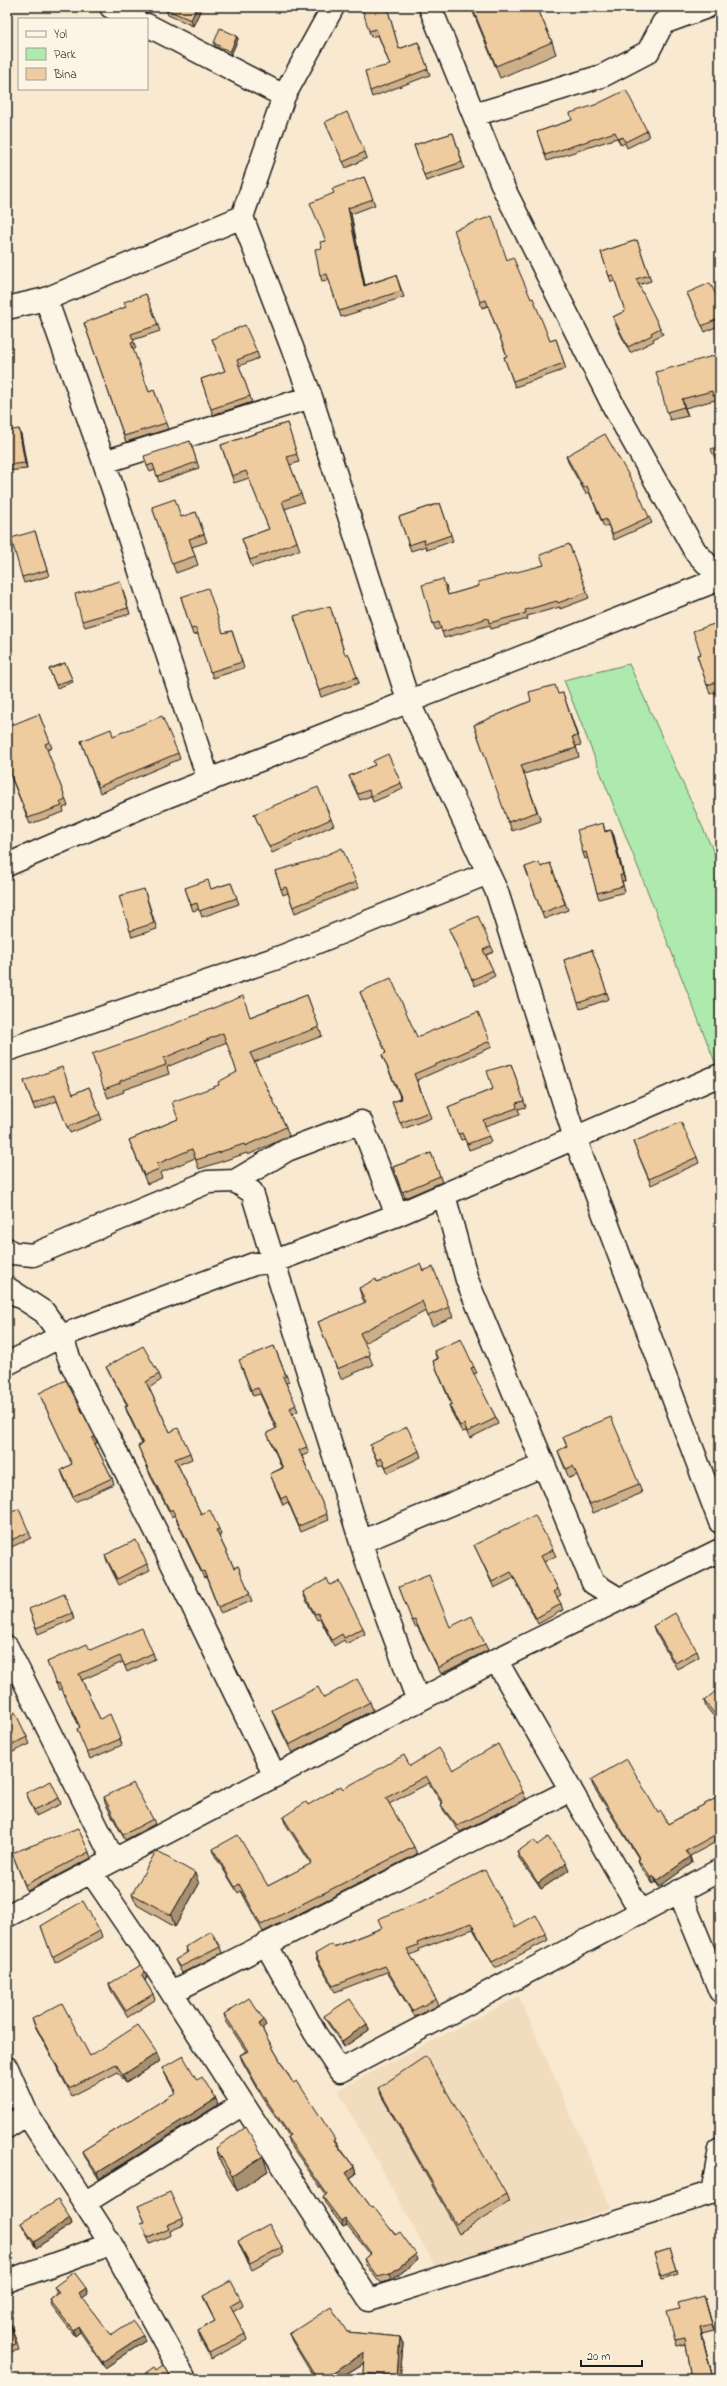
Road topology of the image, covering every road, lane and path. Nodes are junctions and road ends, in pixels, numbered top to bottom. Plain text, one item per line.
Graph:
1 (111, 7) edge
2 (333, 7) edge
3 (430, 7) edge
4 (707, 7) edge
5 (132, 18) edge
6 (148, 26) edge
7 (284, 96) junction
8 (474, 115) junction
9 (242, 217) junction
10 (46, 299) junction
11 (7, 308) edge
12 (311, 397) junction
13 (104, 462) junction
14 (720, 579) edge
15 (409, 703) junction
16 (209, 781) junction
17 (7, 865) edge
18 (488, 872) junction
19 (7, 1050) edge
20 (720, 1075) edge
21 (574, 1138) junction
22 (235, 1181) junction
23 (444, 1195) junction
24 (397, 1215) junction
25 (7, 1249) edge
26 (275, 1261) junction
27 (7, 1288) edge
28 (61, 1336) junction
29 (7, 1364) edge
30 (544, 1465) junction
31 (720, 1522) edge
32 (361, 1542) junction
33 (720, 1550) edge
34 (619, 1599) junction
35 (7, 1647) edge
36 (496, 1660) junction
37 (418, 1701) junction
38 (275, 1776) junction
39 (571, 1790) junction
40 (114, 1859) junction
41 (720, 1870) edge
42 (91, 1872) junction
43 (679, 1891) junction
44 (641, 1912) junction
45 (7, 1916) edge
46 (266, 1944) junction
47 (172, 1992) junction
48 (720, 1992) edge
49 (7, 2068) edge
50 (243, 2104) junction
51 (27, 2114) junction
52 (7, 2127) edge
53 (720, 2149) edge
54 (716, 2191) edge
55 (86, 2202) junction
56 (111, 2244) junction
57 (7, 2281) edge
58 (185, 2379) edge

1 - 5 street
2 - 7 street
3 - 8 street
4 - 8 street
6 - 7 street
7 - 9 street
8 - 14 street
9 - 10 street
9 - 12 street
10 - 11 street
10 - 13 street
12 - 13 street
12 - 15 street
13 - 16 street
14 - 15 street
15 - 16 street
15 - 18 street
16 - 17 street
18 - 19 street
18 - 21 street
20 - 21 street
21 - 23 street
21 - 31 street
22 - 24 street
22 - 25 street
22 - 26 street
23 - 24 street
23 - 30 street
24 - 26 street
26 - 28 street
26 - 32 street
27 - 28 street
28 - 29 street
28 - 38 street
30 - 32 street
30 - 34 street
32 - 37 street
33 - 34 street
34 - 36 street
35 - 40 street
36 - 37 street
36 - 39 street
37 - 38 street
38 - 40 street
39 - 44 street
39 - 46 street
40 - 42 street
41 - 43 street
42 - 45 street
42 - 47 street
43 - 44 street
43 - 48 street
44 - 46 street
46 - 47 street
47 - 50 street
49 - 51 street
50 - 54 street
50 - 55 street
51 - 52 street
51 - 55 street
53 - 54 street
55 - 56 street
56 - 57 street
56 - 58 street

